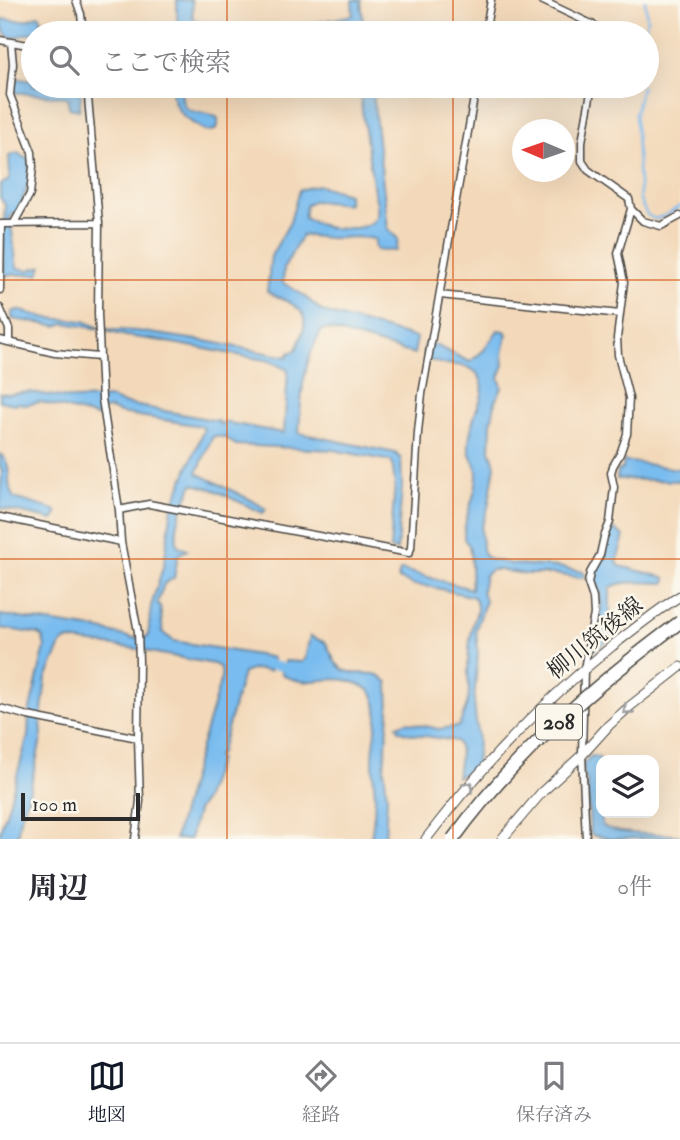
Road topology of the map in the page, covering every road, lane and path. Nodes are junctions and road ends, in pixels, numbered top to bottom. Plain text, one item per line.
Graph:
1 (76, 0) edge
2 (491, 0) edge
3 (541, 0) edge
4 (82, 21) edge
5 (487, 21) edge
6 (585, 21) edge
7 (0, 38) edge
8 (11, 42) junction
9 (21, 44) edge
10 (88, 98) edge
11 (474, 98) edge
12 (590, 98) edge
13 (631, 209) junction
14 (680, 216) edge
15 (14, 223) junction
16 (99, 223) junction
17 (1, 224) edge
18 (0, 290) edge
19 (439, 295) junction
20 (0, 308) edge
21 (620, 314) junction
22 (0, 340) edge
23 (9, 342) junction
24 (99, 357) junction
25 (119, 510) junction
26 (0, 517) edge
27 (121, 542) junction
28 (680, 597) edge
29 (680, 622) edge
30 (680, 627) edge
31 (680, 667) edge
32 (584, 669) junction
33 (0, 708) edge
34 (138, 738) junction
35 (582, 755) junction
36 (516, 771) dead end
37 (135, 839) edge
38 (426, 839) edge
39 (453, 839) edge
40 (502, 839) edge
41 (586, 839) edge

1 - 4 street
2 - 5 street
3 - 6 street
7 - 8 street
8 - 9 street
8 - 15 street
10 - 16 street
11 - 19 street
12 - 13 street
13 - 14 street
13 - 21 street
15 - 16 street
15 - 17 street
16 - 24 street
17 - 18 street
19 - 21 street
19 - 25 street
20 - 23 street
21 - 32 street
22 - 23 street
23 - 24 street
24 - 25 street
25 - 27 street
26 - 27 street
27 - 34 street
28 - 32 main road, 柳川筑後線
29 - 39 highway, 208, bridge
30 - 36 highway, 208, bridge
31 -> 35 main road
32 - 35 street
38 -> 32 main road, 柳川筑後線
33 - 34 street
34 - 37 street
35 - 40 main road
35 - 41 street

